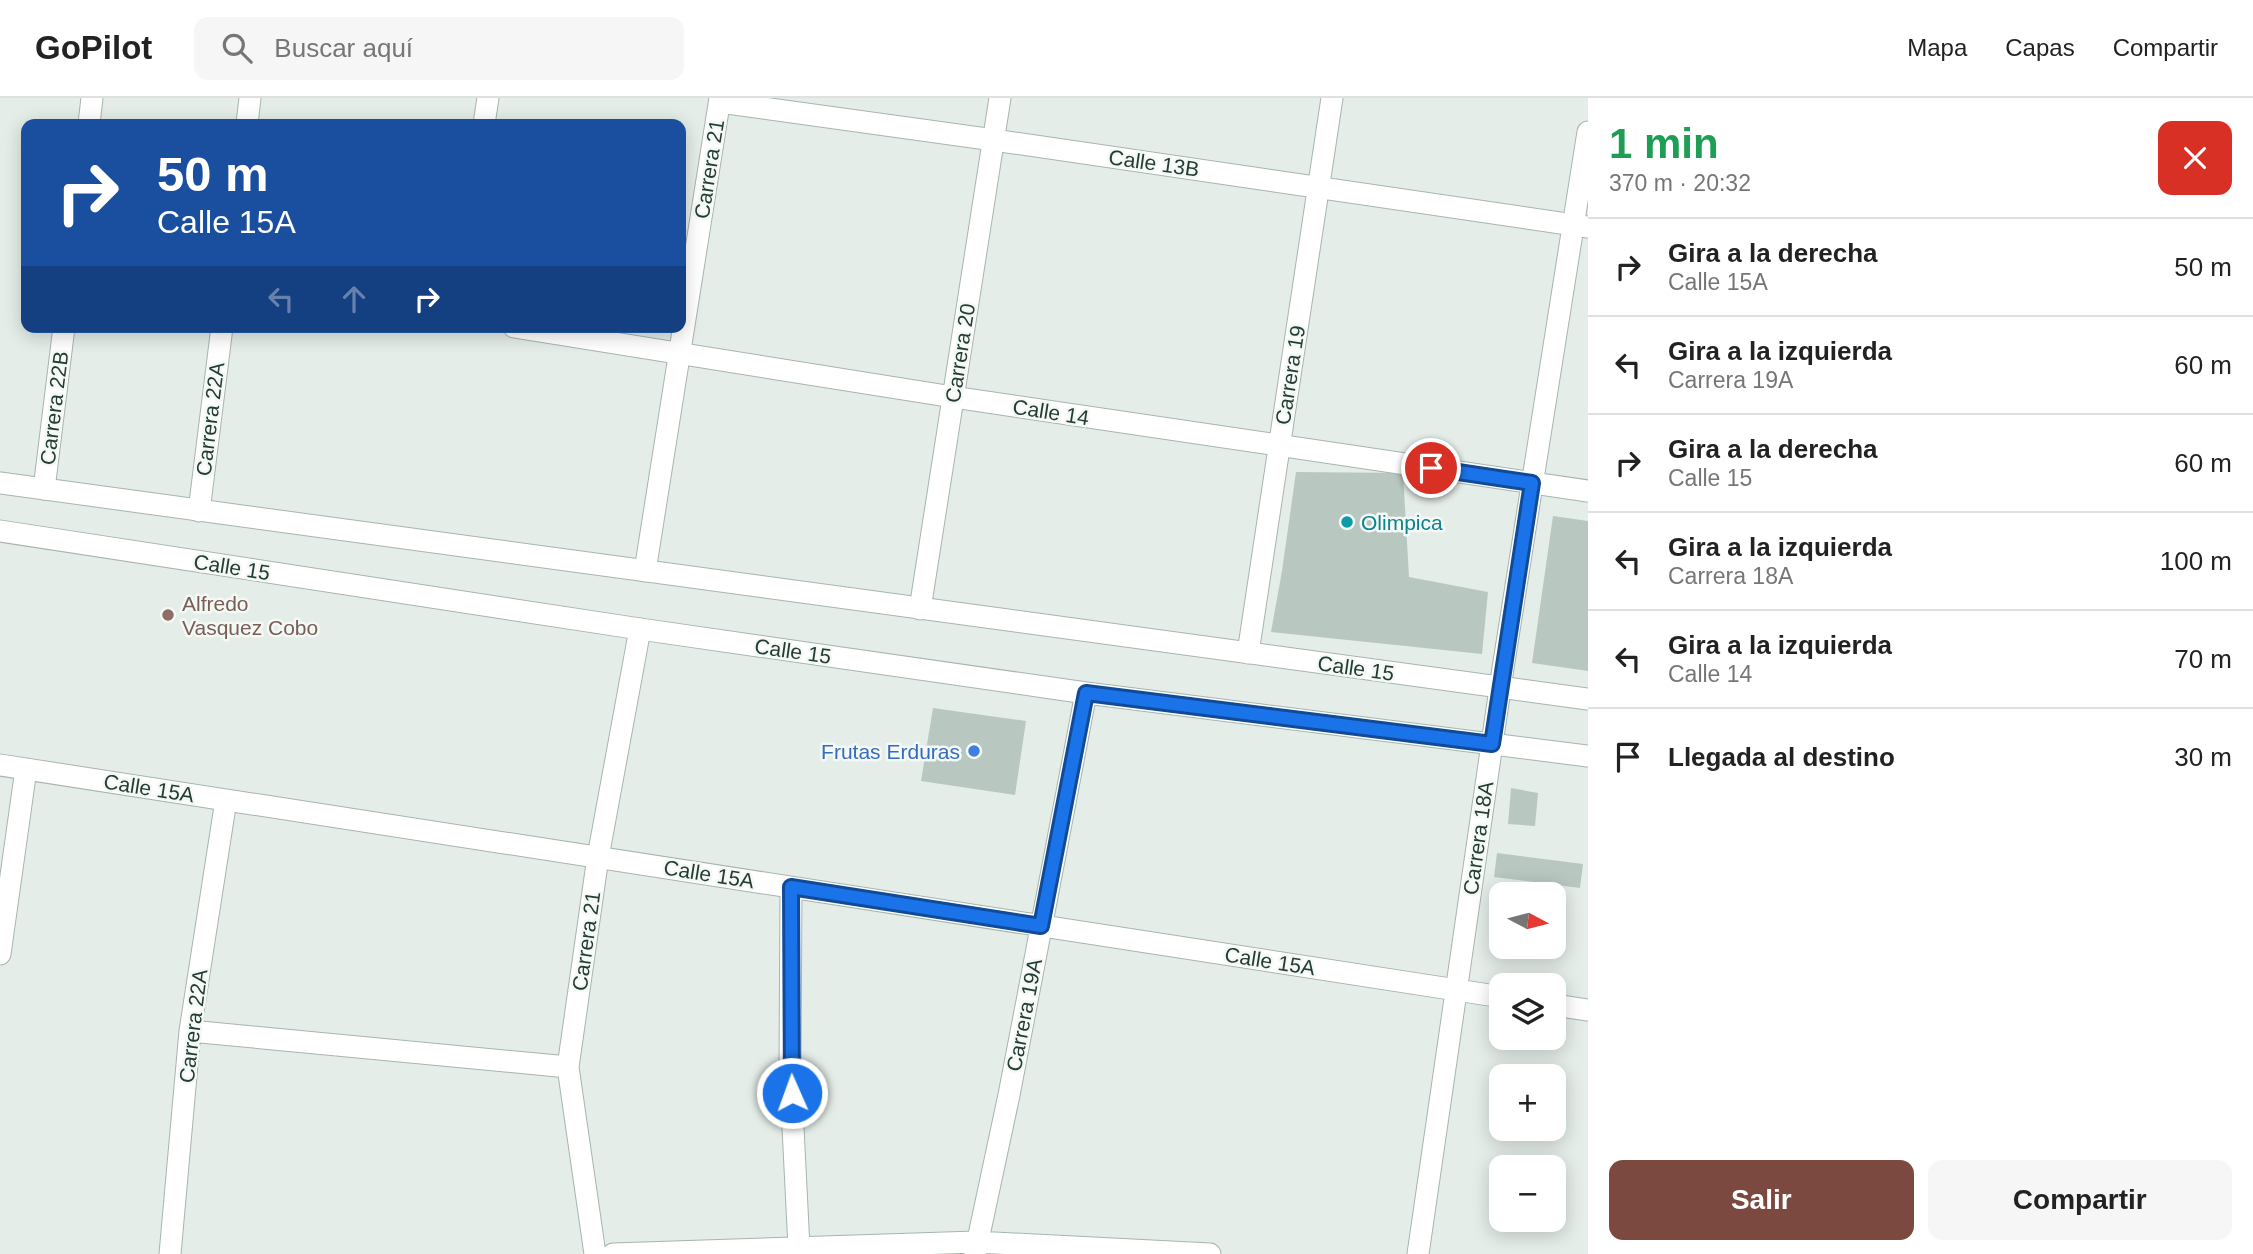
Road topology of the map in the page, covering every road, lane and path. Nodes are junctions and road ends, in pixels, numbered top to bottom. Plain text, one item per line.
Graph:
1 (92, 98) edge
2 (250, 98) edge
3 (488, 98) edge
4 (1000, 98) edge
5 (1332, 98) edge
6 (720, 100) edge
7 (90, 119) edge
8 (248, 119) edge
9 (485, 119) edge
10 (1588, 132) edge
11 (994, 140) junction
12 (1318, 187) junction
13 (1581, 226) edge
14 (686, 314) edge
15 (63, 333) edge
16 (221, 333) edge
17 (554, 333) edge
18 (683, 333) edge
19 (680, 352) junction
20 (953, 397) junction
21 (1279, 446) junction
22 (0, 483) edge
23 (1532, 483) junction
24 (44, 489) junction
25 (1588, 491) edge
26 (199, 511) junction
27 (0, 531) edge
28 (645, 571) junction
29 (920, 609) junction
30 (640, 629) junction
31 (1248, 653) junction
32 (1500, 687) junction
33 (1086, 693) junction
34 (1588, 699) edge
35 (1492, 744) junction
36 (1588, 756) edge
37 (0, 765) edge
38 (26, 769) junction
39 (226, 800) junction
40 (598, 857) junction
41 (791, 887) junction
42 (1041, 926) junction
43 (0, 954) edge
44 (1457, 990) junction
45 (1489, 995) edge
46 (1566, 1007) edge
47 (1588, 1010) edge
48 (190, 1031) junction
49 (568, 1067) junction
50 (799, 1248) junction
51 (975, 1248) edge
52 (636, 1253) edge
53 (170, 1254) edge
54 (595, 1254) edge
55 (613, 1254) edge
56 (1210, 1254) edge
57 (1418, 1254) edge

1 - 7 street
2 - 8 street
3 - 9 street
4 - 11 street, Carrera 20
5 - 12 street, Carrera 19
6 - 11 street, Calle 13B
6 - 14 street, Carrera 21
10 - 13 street, Carrera 18A
11 - 12 street, Calle 13B
11 - 20 street, Carrera 20
12 - 13 street, Calle 13B
12 - 21 street, Carrera 19
13 - 23 street, Carrera 18A
15 - 24 street, Carrera 22B
16 - 26 street, Carrera 22A
17 - 19 street, Calle 14
18 - 19 street, Carrera 21
19 - 20 street, Calle 14
19 - 28 street, Carrera 21
20 - 21 street, Calle 14
20 - 29 street, Carrera 20
21 - 23 street, Calle 14
21 - 31 street, Carrera 19
22 - 24 street, Calle 15
23 - 25 street, Calle 14
23 - 32 street, Carrera 18A
24 - 26 street, Calle 15
26 - 28 street, Calle 15
27 - 30 street, Calle 15
28 - 29 street, Calle 15
29 - 31 street, Calle 15
30 - 33 street, Calle 15
30 - 40 street, Carrera 21
31 - 32 street, Calle 15
32 - 34 street, Calle 15
32 - 35 street, Carrera 18A
33 - 35 street, Calle 15
33 - 42 street, Carrera 19A
35 - 36 street, Calle 15
35 - 44 street, Carrera 18A
37 - 38 street, Calle 15A
38 - 39 street, Calle 15A
38 - 43 street
39 - 40 street, Calle 15A
39 - 48 street, Carrera 22A
40 - 41 street, Calle 15A
40 - 49 street, Carrera 21
41 - 42 street, Calle 15A
41 - 50 street
42 - 44 street, Calle 15A
42 - 51 street, Carrera 19A
44 - 45 street, Calle 15A
44 - 57 street, Carrera 18A
46 - 47 street
48 - 49 street
48 - 53 street, Carrera 22A
49 - 54 street, Carrera 21
50 - 51 street
50 - 52 street
51 - 56 street
52 - 55 street

